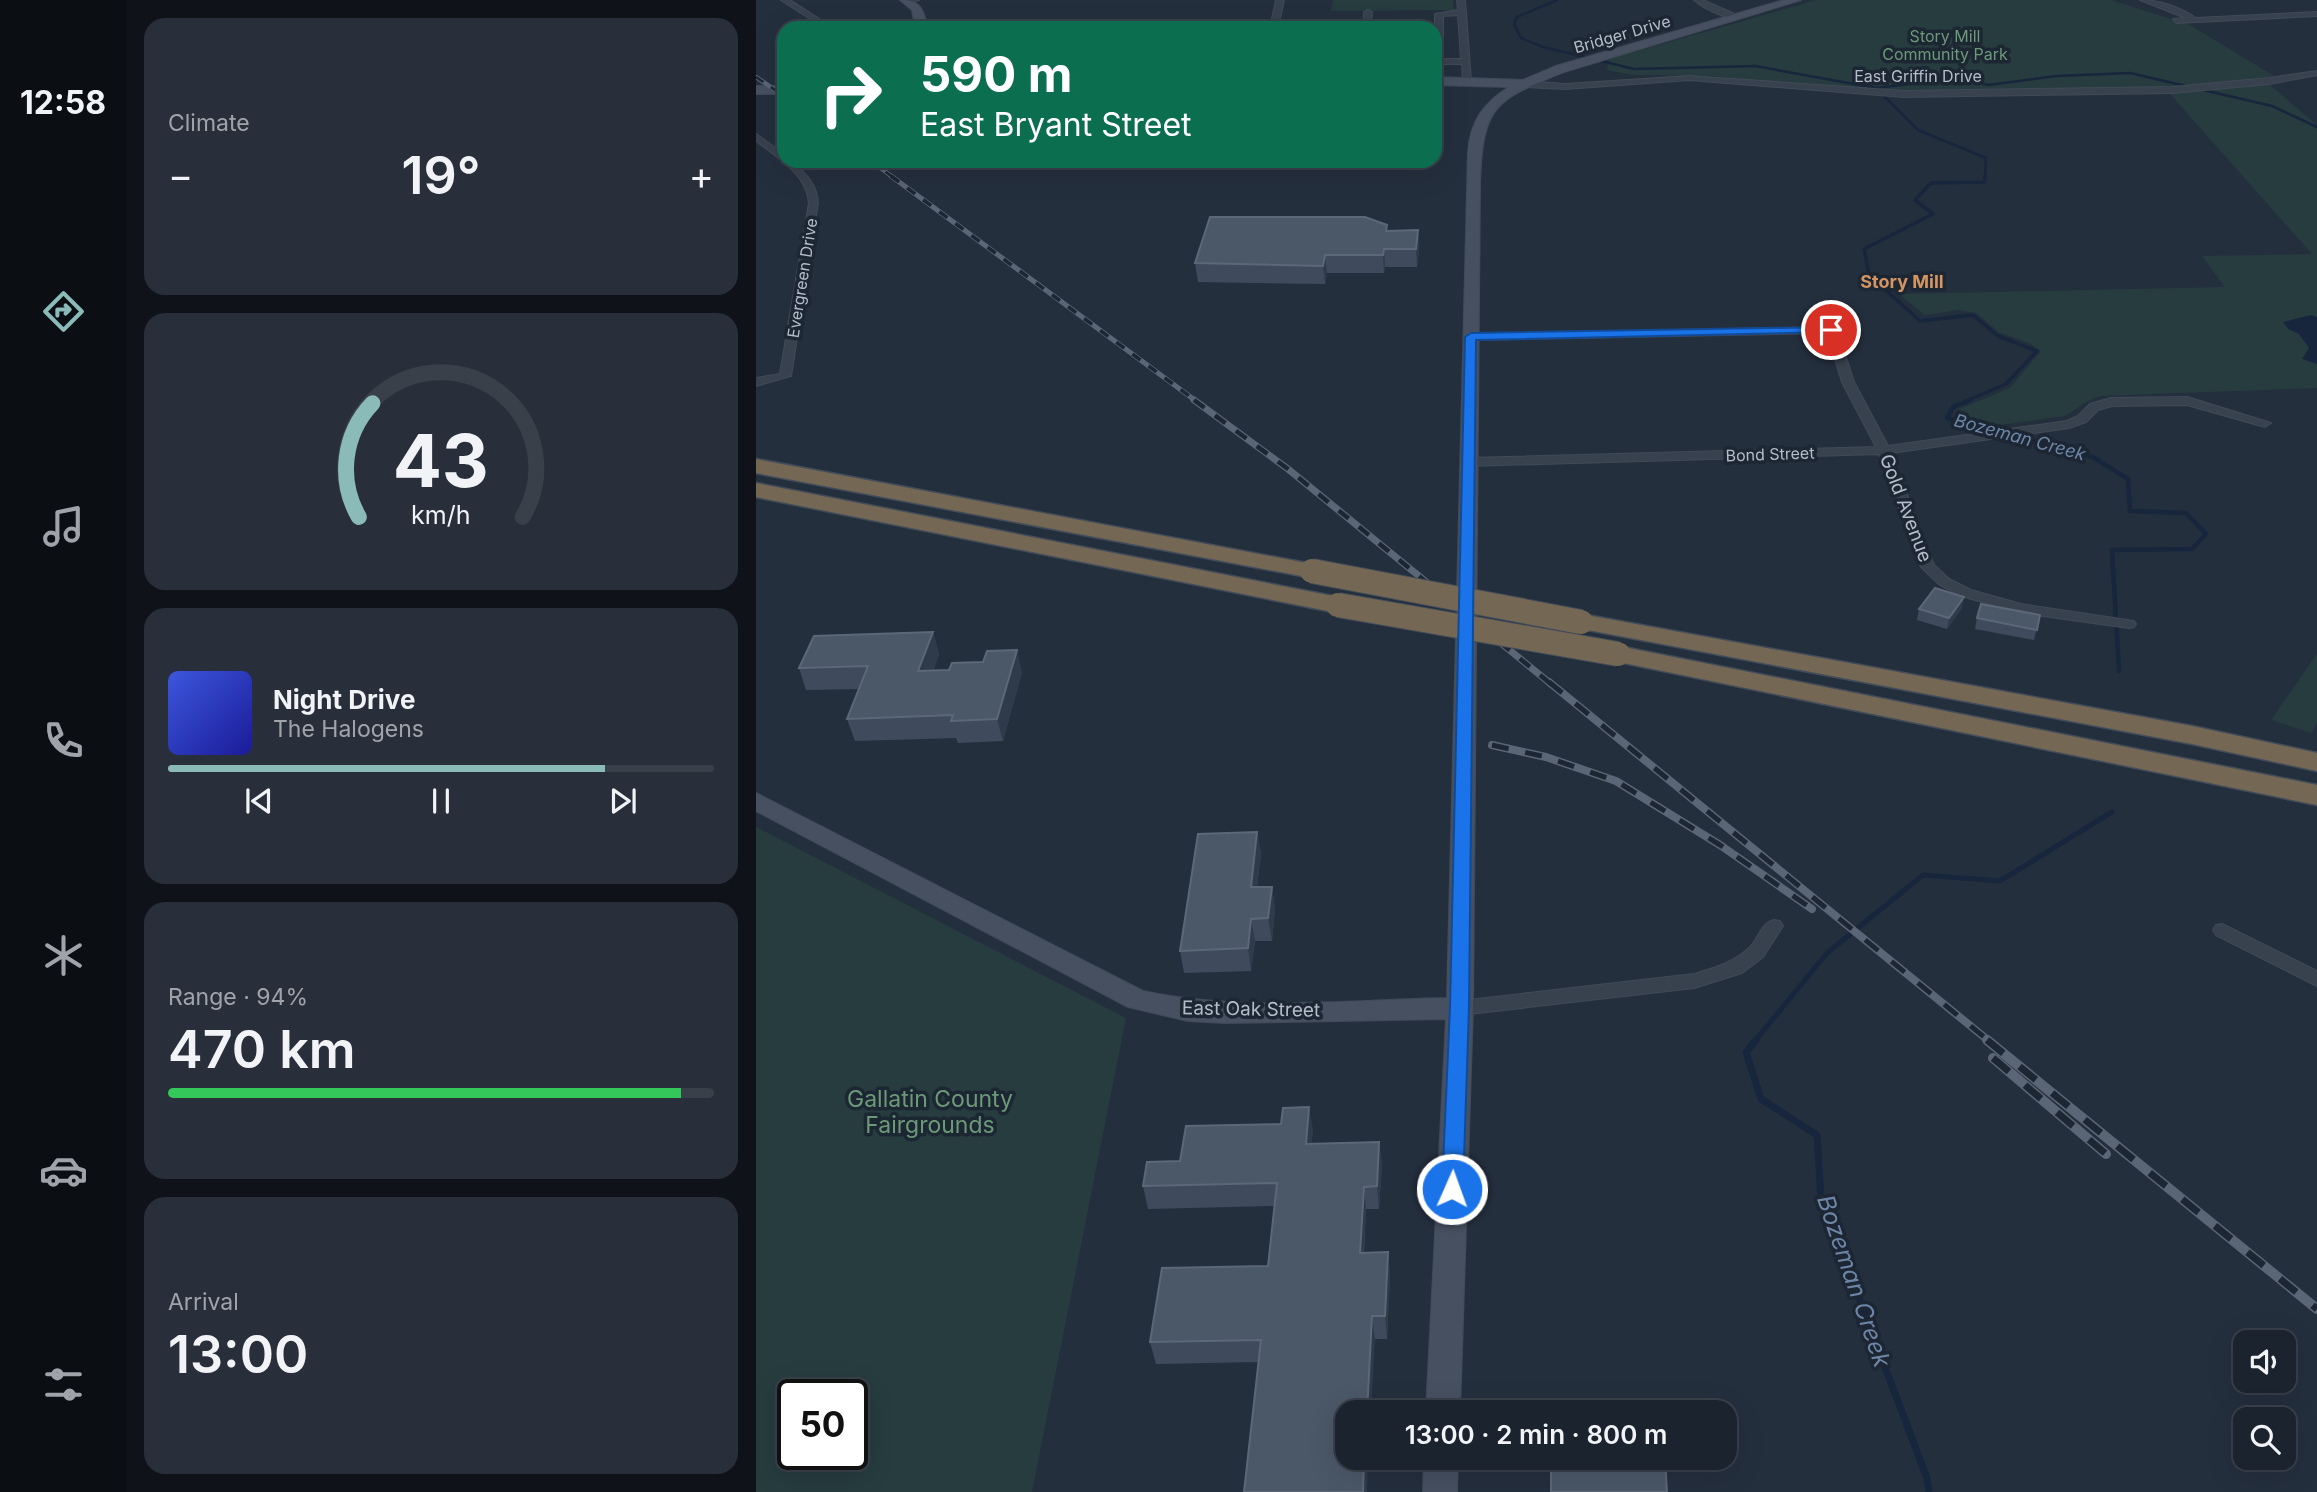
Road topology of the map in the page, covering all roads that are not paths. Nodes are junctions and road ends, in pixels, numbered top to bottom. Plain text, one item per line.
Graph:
1 (785, 0) edge
2 (909, 0) edge
3 (1279, 0) edge
4 (1461, 0) edge
5 (1698, 0) edge
6 (1796, 0) edge
7 (2144, 0) edge
8 (2315, 9) edge
9 (1368, 12) dead end
10 (1462, 12) junction
11 (1737, 17) junction
12 (2194, 20) junction
13 (818, 21) edge
14 (918, 21) edge
15 (1275, 21) edge
16 (1367, 21) edge
17 (1439, 21) edge
18 (2176, 21) dead end
19 (1467, 61) junction
20 (1442, 62) edge
21 (2317, 73) edge
22 (1467, 80) junction
23 (1442, 81) edge
24 (1523, 84) junction
25 (756, 90) edge
26 (777, 90) edge
27 (756, 137) edge
28 (777, 154) edge
29 (794, 168) edge
30 (1471, 337) junction
31 (756, 382) edge
32 (2264, 423) dead end
33 (1884, 450) junction
34 (1469, 462) junction
35 (756, 466) edge
36 (756, 490) edge
37 (2129, 624) dead end
38 (2317, 762) edge
39 (2317, 795) edge
40 (756, 801) edge
41 (1774, 926) dead end
42 (2222, 930) dead end
43 (2317, 978) edge
44 (1460, 1007) junction
45 (1444, 1400) edge
46 (1441, 1470) edge
47 (1440, 1492) edge

1 - 13 street
2 - 14 main road
3 - 15 street
4 - 10 street
5 - 11 street
6 - 11 main road, Bridger Drive
7 - 12 street
8 - 12 street
9 - 16 street
10 - 17 street
10 - 19 street
11 - 24 main road, Bridger Drive
12 - 18 street
19 - 20 street
19 - 22 street
21 - 24 street, East Griffin Drive
22 - 23 main road, East Griffin Drive
22 - 24 main road, East Griffin Drive
24 - 30 main road, Bridger Drive
25 - 26 main road
27 - 28 street, Evergreen Drive
29 - 31 street, Evergreen Drive
30 - 33 street, Gold Avenue
30 - 34 main road
32 - 33 street, Bond Street
33 - 34 street, Bond Street
33 - 37 street, Gold Avenue
34 - 44 main road
35 - 38 highway, bridge
36 - 39 highway, bridge
40 - 44 main road, East Oak Street
41 - 44 street, East Oak Street
42 - 43 street
44 - 45 main road
46 - 47 main road

